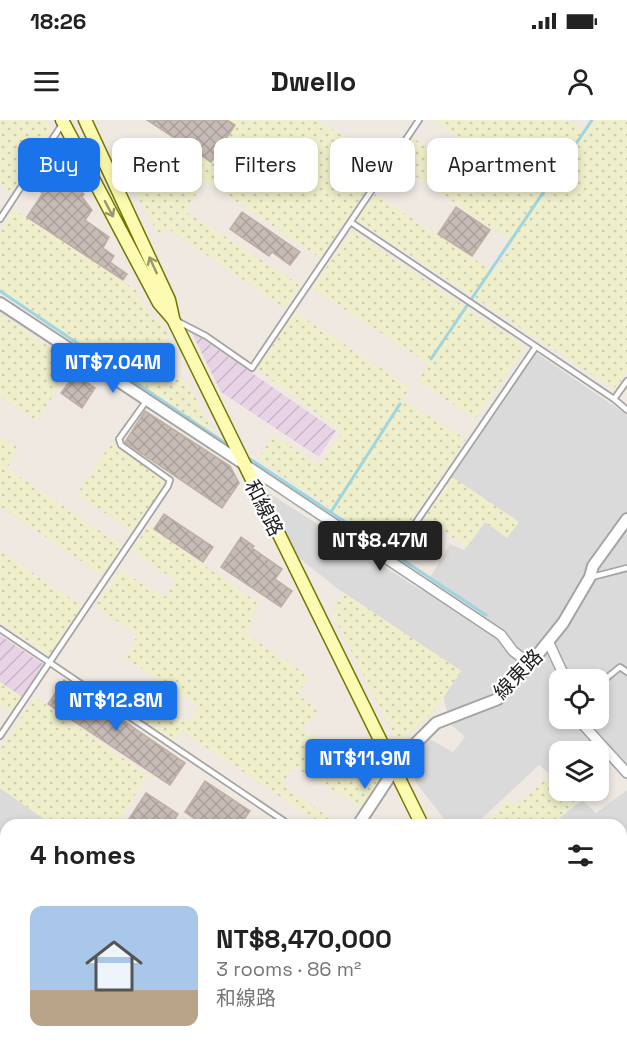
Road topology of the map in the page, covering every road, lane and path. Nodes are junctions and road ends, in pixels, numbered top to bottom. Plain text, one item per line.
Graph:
1 (85, 120) edge
2 (419, 120) edge
3 (63, 121) edge
4 (0, 219) edge
5 (352, 223) junction
6 (0, 303) edge
7 (173, 319) junction
8 (535, 348) junction
9 (627, 381) edge
10 (614, 399) junction
11 (147, 400) junction
12 (627, 410) edge
13 (241, 462) junction
14 (627, 519) edge
15 (388, 562) junction
16 (627, 568) edge
17 (590, 577) junction
18 (0, 629) edge
19 (548, 641) junction
20 (50, 662) junction
21 (530, 664) junction
22 (561, 669) edge
23 (627, 672) edge
24 (609, 676) edge
25 (587, 729) edge
26 (0, 736) edge
27 (395, 769) junction
28 (627, 773) edge
29 (281, 819) edge
30 (362, 819) edge
31 (419, 819) edge

7 -> 1 main road, 和線路
2 - 5 lane
3 - 4 lane
3 -> 7 main road, 和線路
5 - 7 lane
5 - 8 lane
6 - 11 street
7 - 13 main road, 和線路
8 - 10 lane
8 - 15 lane
9 - 10 lane
10 - 12 lane
11 - 13 street
11 - 20 lane
13 - 15 street
13 - 27 main road, 和線路
14 - 17 street, 線東路
15 - 21 street
16 - 17 lane
17 - 19 street, 線東路
18 - 20 lane
19 - 21 street, 線東路
19 - 22 street
20 - 26 lane
20 - 29 lane
21 - 27 street, 線東路
23 - 24 lane
25 - 28 street
27 - 30 street, 線東路
27 - 31 main road, 和線路

